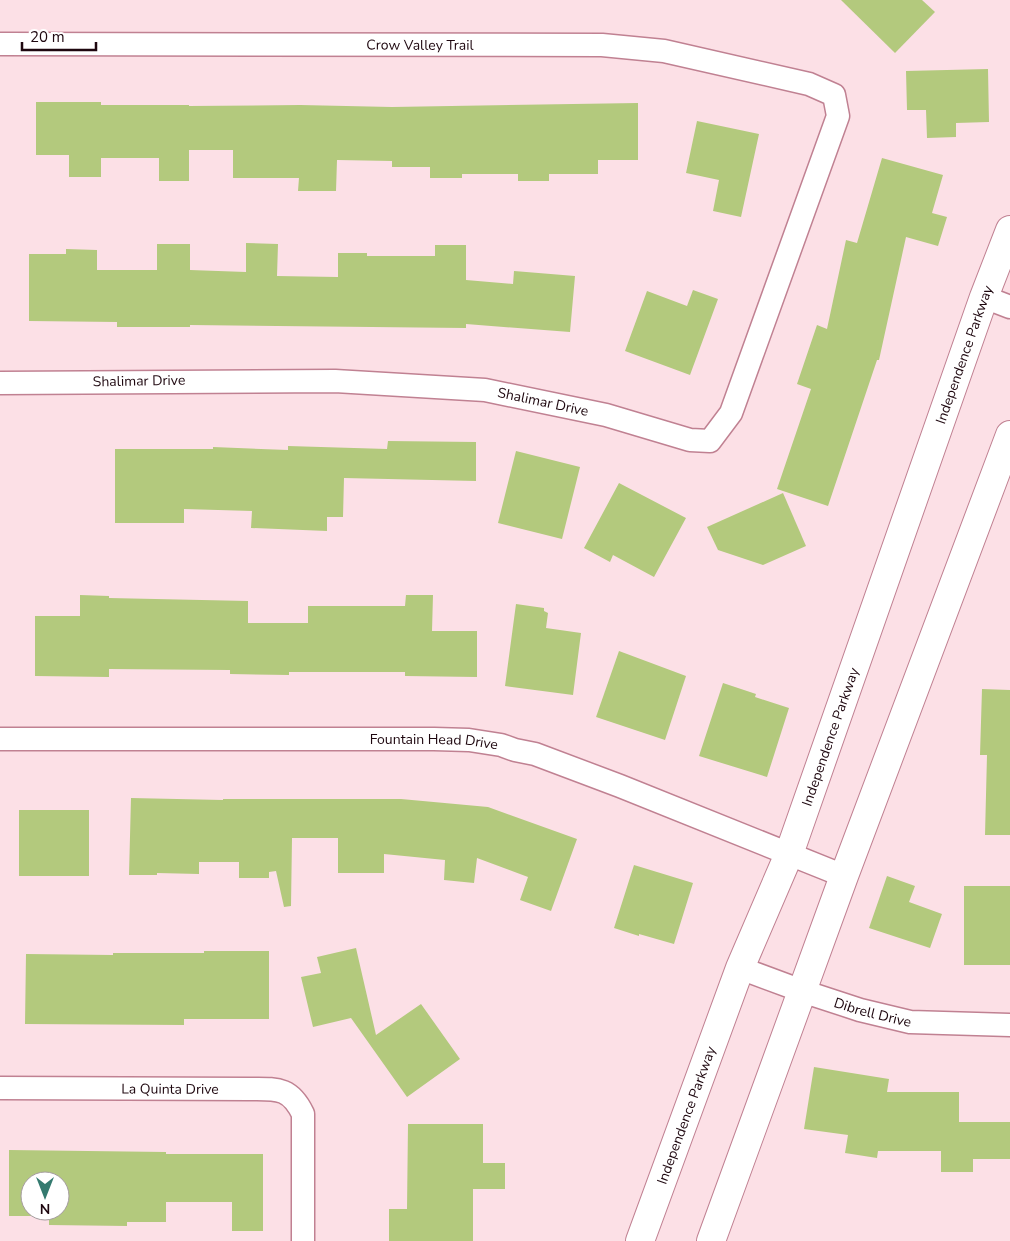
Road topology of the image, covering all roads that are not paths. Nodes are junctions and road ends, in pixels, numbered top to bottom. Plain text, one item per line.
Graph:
1 (0, 44) edge
2 (834, 95) joint
3 (1010, 230) edge
4 (984, 298) junction
5 (1010, 307) edge
6 (0, 383) edge
7 (1010, 435) edge
8 (0, 739) edge
9 (789, 854) junction
10 (844, 876) junction
11 (740, 968) junction
12 (802, 991) junction
13 (1010, 1025) edge
14 (0, 1088) edge
15 (303, 1241) edge
16 (640, 1241) edge
17 (711, 1241) edge

1 - 2 street, Crow Valley Trail
2 - 6 street, Shalimar Drive
3 - 4 main road, Independence Parkway
4 - 5 street
4 - 9 main road, Independence Parkway
7 - 10 main road
8 - 9 street, Fountain Head Drive
9 - 10 street, Fountain Head Drive
9 - 11 main road, Independence Parkway
10 - 12 main road
11 - 12 street, Dibrell Drive
11 - 16 main road, Independence Parkway
12 - 13 street, Dibrell Drive
12 - 17 main road
14 - 15 street, La Quinta Drive

